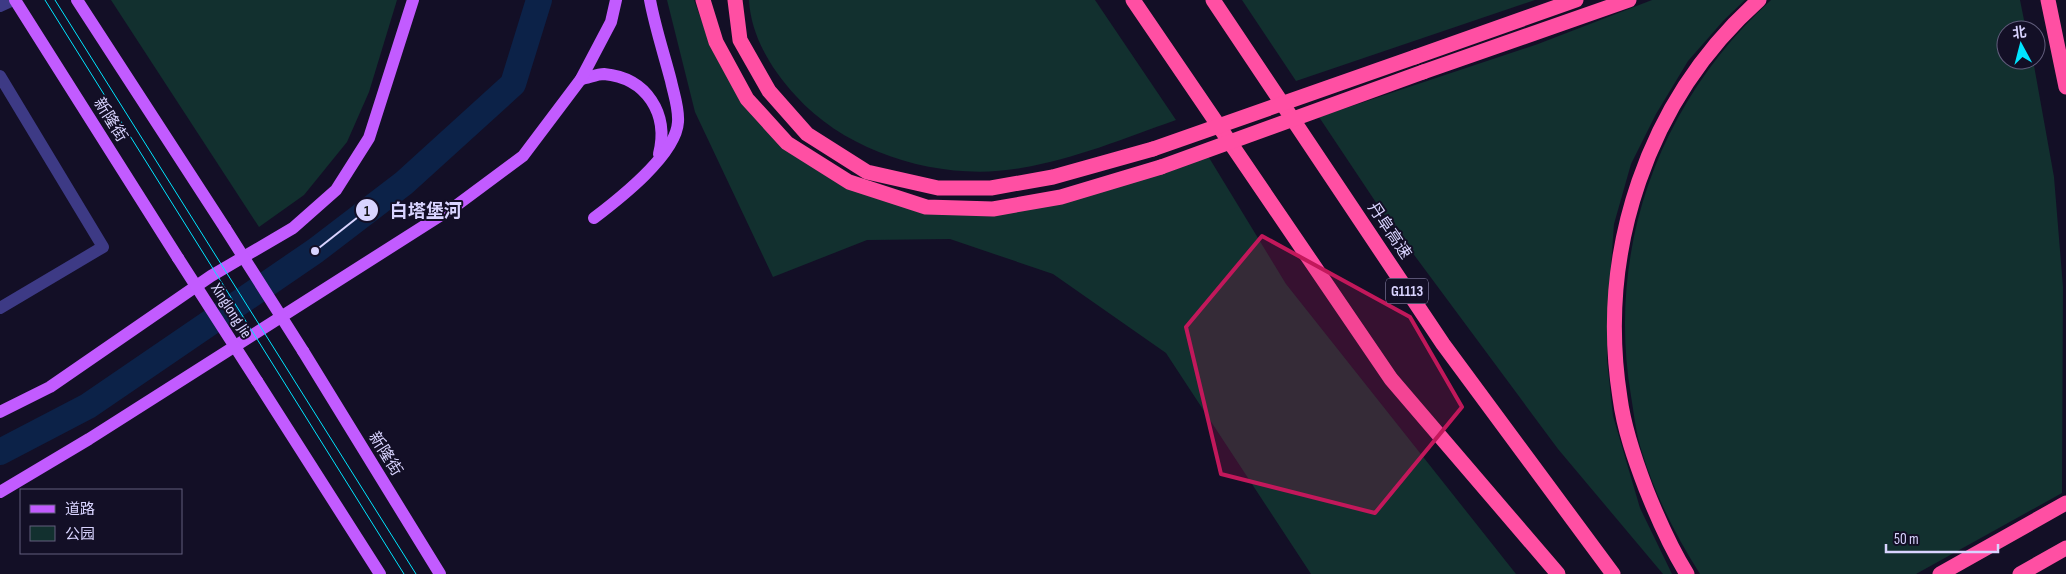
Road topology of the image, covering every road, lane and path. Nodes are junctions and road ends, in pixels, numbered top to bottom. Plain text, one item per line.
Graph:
1 (14, 0) edge
2 (78, 0) edge
3 (413, 0) edge
4 (616, 0) edge
5 (650, 0) edge
6 (703, 0) edge
7 (735, 0) edge
8 (1126, 0) edge
9 (1133, 0) edge
10 (1213, 0) edge
11 (1576, 0) edge
12 (1629, 0) edge
13 (1759, 0) edge
14 (2048, 0) edge
15 (0, 6) edge
16 (1152, 30) junction
17 (0, 76) edge
18 (581, 79) junction
19 (2066, 87) edge
20 (657, 162) junction
21 (594, 218) dead end
22 (178, 258) joint
23 (0, 308) edge
24 (0, 412) edge
25 (0, 492) edge
26 (2066, 503) edge
27 (2066, 548) edge
28 (380, 574) edge
29 (440, 574) edge
30 (1558, 574) edge
31 (1613, 574) edge
32 (1687, 574) edge
33 (1940, 574) edge
34 (2020, 574) edge

1 - 15 lane
1 - 22 main road, 新隆街
2 - 29 main road, 新隆街, bridge
3 - 24 main road
4 - 18 main road
5 - 20 main road
6 - 12 highway, bridge
7 - 11 highway, bridge
8 - 16 highway
9 - 16 highway
10 - 31 highway, 丹阜高速 / G1113
13 - 32 highway
14 - 19 highway
16 - 30 highway
17 - 23 lane
18 - 20 main road
18 - 25 main road
20 - 21 main road
22 - 28 main road, Xinglong Jie, bridge
26 - 33 highway
27 - 34 highway

